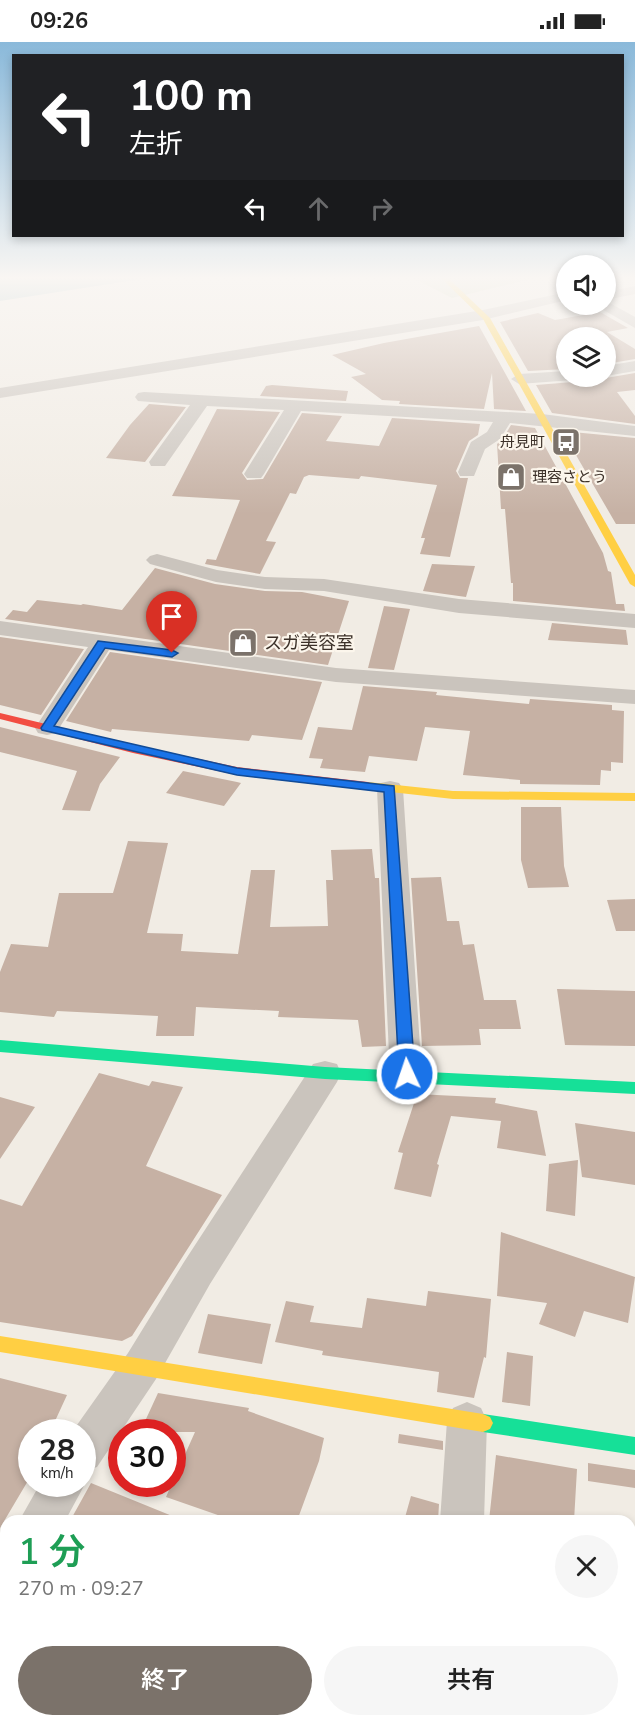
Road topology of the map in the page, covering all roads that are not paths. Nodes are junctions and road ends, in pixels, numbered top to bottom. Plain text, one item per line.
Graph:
1 (222, 357) edge
2 (506, 357) edge
3 (635, 366) edge
4 (616, 369) edge
5 (556, 377) edge
6 (519, 379) junction
7 (0, 393) edge
8 (144, 397) dead end
9 (202, 400) junction
10 (295, 407) junction
11 (504, 417) junction
12 (542, 419) junction
13 (635, 431) edge
14 (158, 462) dead end
15 (467, 472) dead end
16 (254, 474) dead end
17 (156, 560) dead end
18 (635, 584) edge
19 (635, 621) edge
20 (0, 628) edge
21 (102, 644) junction
22 (635, 697) edge
23 (0, 716) edge
24 (47, 728) junction
25 (390, 789) junction
26 (635, 797) edge
27 (0, 1046) edge
28 (325, 1073) junction
29 (406, 1077) junction
30 (635, 1088) edge
31 (0, 1344) edge
32 (142, 1366) junction
33 (467, 1421) junction
34 (96, 1433) edge
35 (635, 1446) edge
36 (56, 1497) edge
37 (45, 1515) edge
38 (462, 1515) edge

1 - 7 street
2 - 6 street
3 - 4 street
5 - 6 street
6 - 12 street
8 - 9 street
9 - 10 street
9 - 14 street
10 - 11 street
10 - 16 street
11 - 12 street
11 - 15 street
12 - 13 street
12 - 18 street
17 - 19 street
20 - 21 street
21 - 22 street
21 - 24 street
23 - 24 street
24 - 25 street
25 - 26 street
25 - 29 street
27 - 28 street
28 - 29 street
28 - 32 street
29 - 30 street
31 - 32 street
32 - 33 street
32 - 34 street
33 - 35 street
33 - 38 street
36 - 37 street

